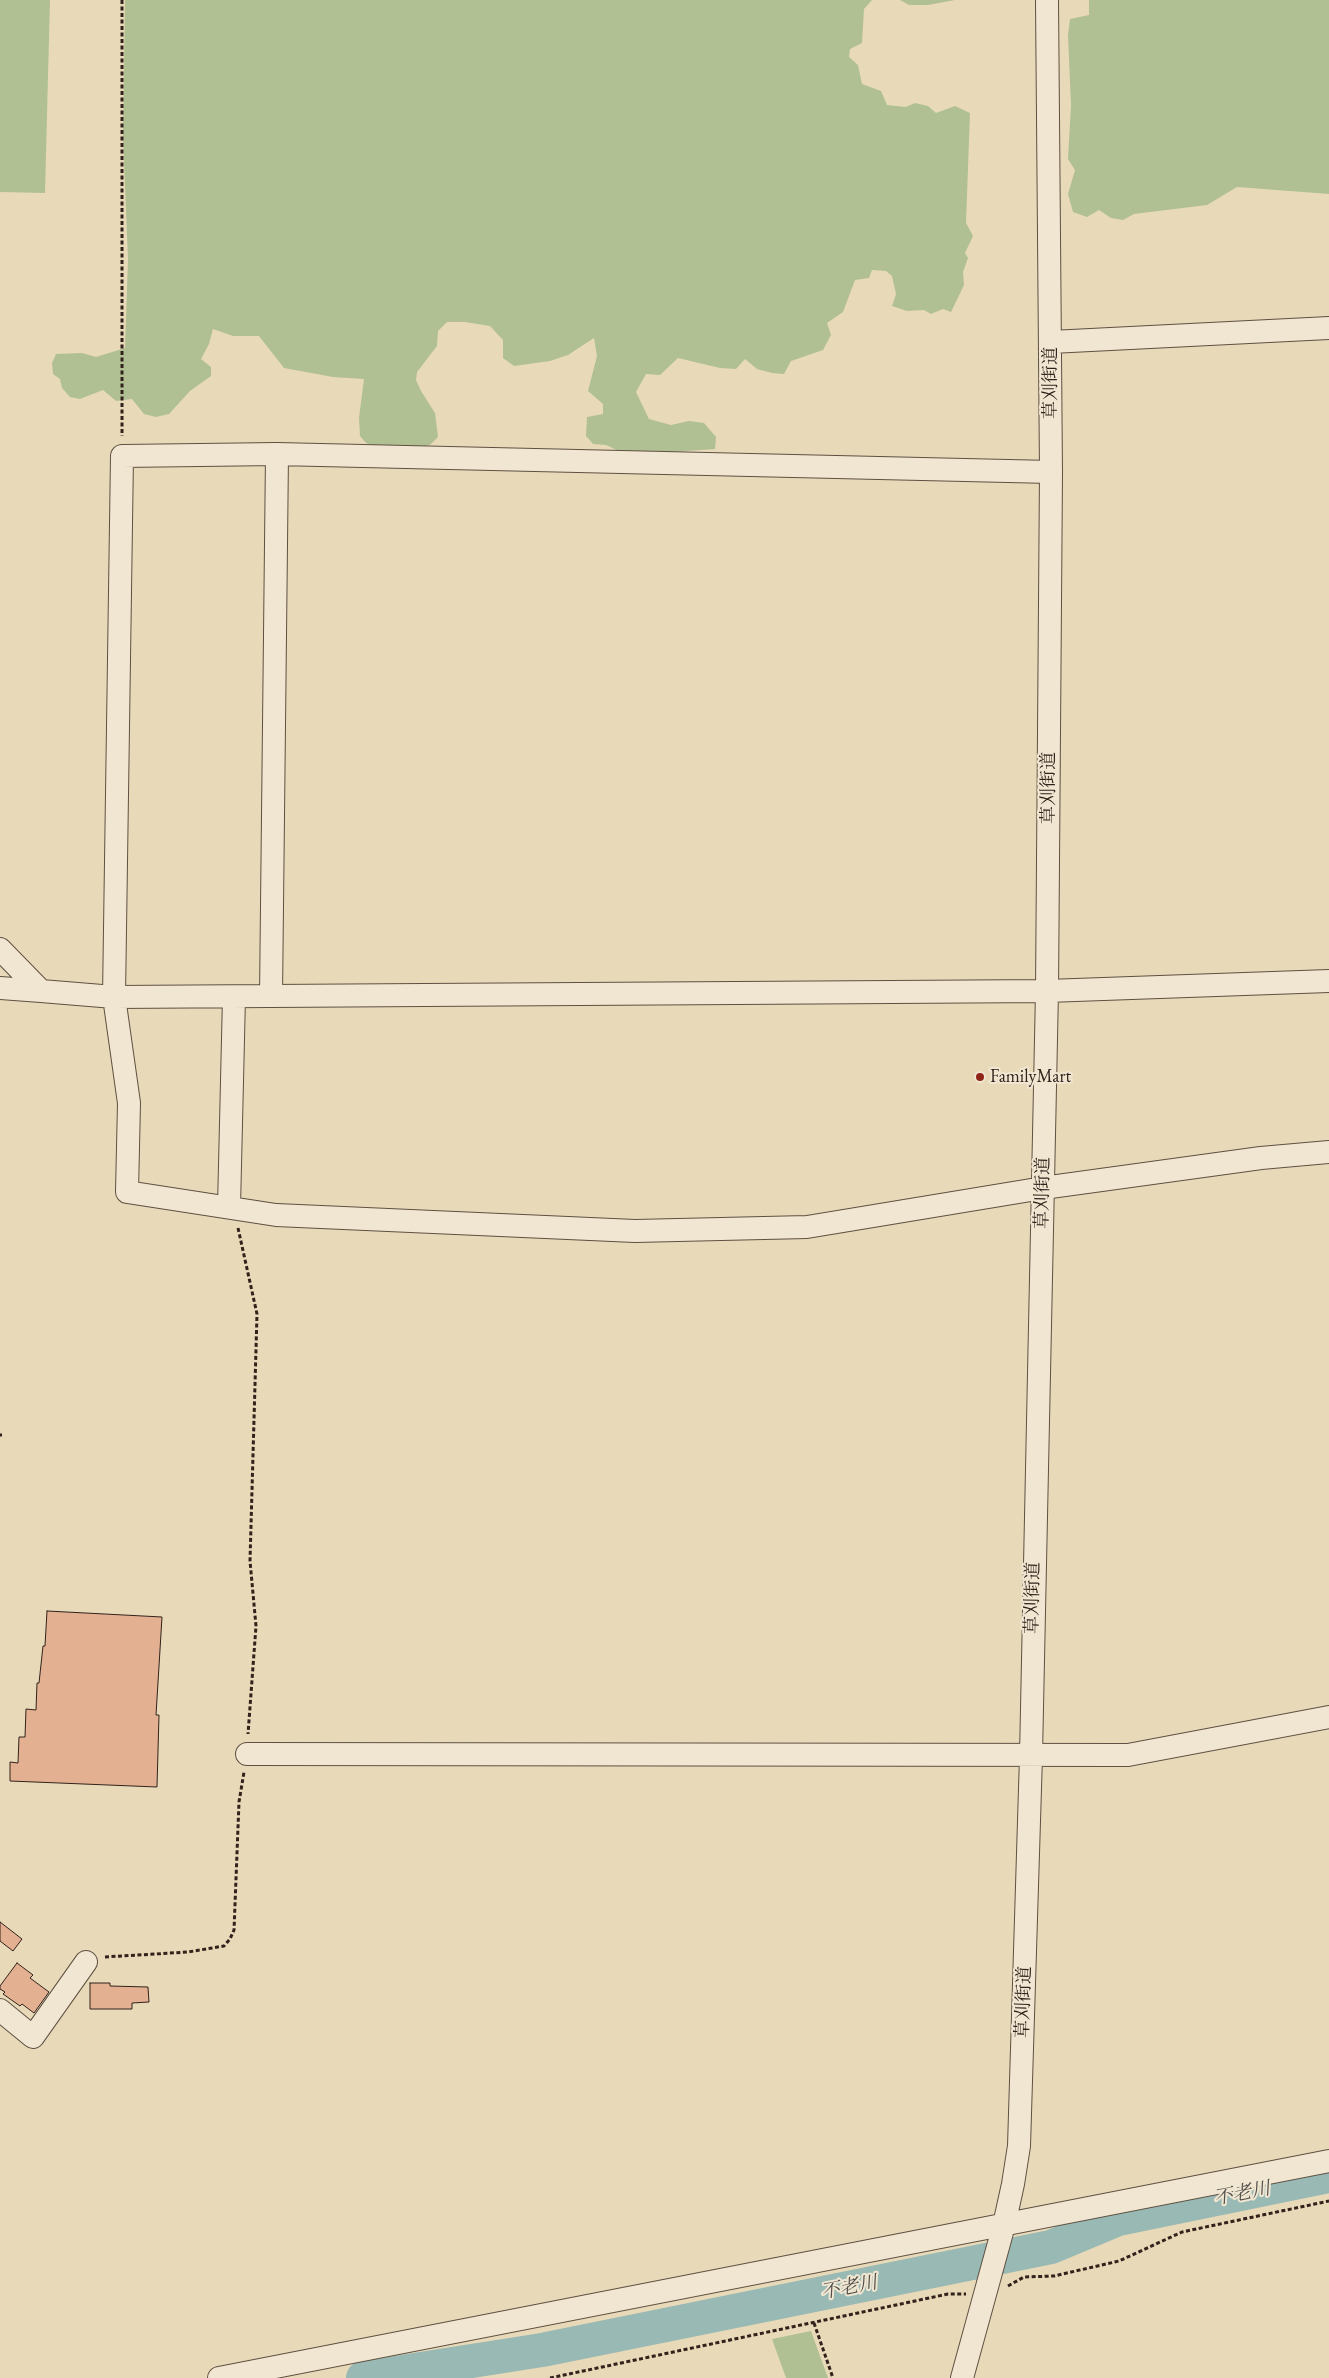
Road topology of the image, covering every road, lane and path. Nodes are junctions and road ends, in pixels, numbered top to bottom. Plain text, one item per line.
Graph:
1 (122, 0) edge
2 (1047, 0) edge
3 (1329, 328) edge
4 (1051, 342) junction
5 (276, 454) junction
6 (122, 456) junction
7 (1051, 472) junction
8 (0, 949) edge
9 (1329, 981) edge
10 (0, 988) edge
11 (41, 991) junction
12 (1047, 991) junction
13 (271, 996) junction
14 (114, 997) junction
15 (234, 997) junction
16 (1329, 1152) edge
17 (1043, 1188) junction
18 (231, 1208) junction
19 (1329, 1717) edge
20 (247, 1754) junction
21 (1031, 1756) junction
22 (86, 1962) joint
23 (0, 2010) edge
24 (1329, 2161) edge
25 (1329, 2201) edge
26 (1002, 2231) junction
27 (987, 2291) junction
28 (814, 2323) junction
29 (219, 2378) edge
30 (550, 2378) edge
31 (833, 2378) edge
32 (962, 2378) edge

1 - 6 path
2 - 4 street, 草刈街道
3 - 4 street
4 - 7 street, 草刈街道
5 - 6 street
5 - 7 street
5 - 13 street
6 - 14 street
7 - 12 street, 草刈街道
8 - 11 street
9 - 12 street
10 - 11 street
11 - 14 street
12 - 13 street
12 - 17 street, 草刈街道
13 - 15 street
14 - 15 street
14 - 18 street
15 - 18 street
16 - 17 street
17 - 18 street
17 - 21 street, 草刈街道
18 - 20 path
19 - 21 street
20 - 21 street
20 - 22 path
21 - 26 street, 草刈街道
22 - 23 street
24 - 26 street
25 - 27 path
26 - 27 street, 草刈街道
26 - 29 street
27 - 28 path
27 - 32 street, 草刈街道
28 - 30 path
28 - 31 path

